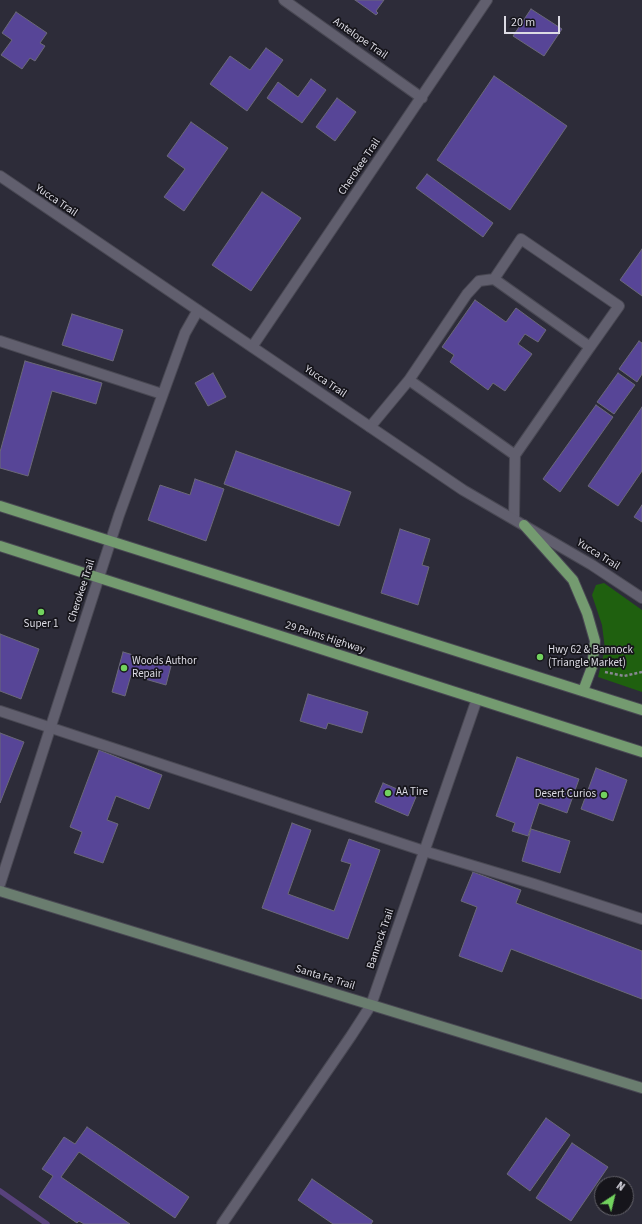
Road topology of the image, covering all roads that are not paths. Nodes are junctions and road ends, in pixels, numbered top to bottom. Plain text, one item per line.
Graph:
1 (284, 0) edge
2 (487, 0) edge
3 (422, 98) junction
4 (0, 176) edge
5 (494, 279) junction
6 (198, 310) junction
7 (0, 341) edge
8 (590, 347) junction
9 (252, 348) junction
10 (409, 380) junction
11 (162, 394) junction
12 (370, 427) junction
13 (515, 455) junction
14 (0, 506) edge
15 (514, 520) junction
16 (524, 525) junction
17 (110, 541) junction
18 (0, 546) edge
19 (98, 578) junction
20 (642, 598) edge
21 (584, 691) junction
22 (477, 699) junction
23 (642, 710) edge
24 (0, 711) edge
25 (50, 728) junction
26 (642, 752) edge
27 (424, 851) junction
28 (0, 884) edge
29 (0, 891) edge
30 (642, 919) edge
31 (371, 1005) junction
32 (642, 1088) edge
33 (222, 1224) edge

1 - 3 street, Antelope Trail
2 - 3 street, Cherokee Trail
3 - 9 street, Cherokee Trail
4 - 6 street, Yucca Trail
5 - 8 street
5 - 8 street
5 - 10 street
6 - 9 street, Yucca Trail
6 - 11 street, Cherokee Trail
7 - 11 street
8 - 13 street
9 - 12 street, Yucca Trail
10 - 12 street
10 - 13 street
11 - 17 street, Cherokee Trail
12 - 15 street, Yucca Trail
13 - 15 street
14 - 17 main road
15 - 16 street, Yucca Trail
16 - 20 street, Yucca Trail
16 - 21 main road
17 - 19 street, Cherokee Trail
17 - 21 main road
18 - 19 main road, 29 Palms Highway
19 - 22 main road, 29 Palms Highway
19 - 25 street, Cherokee Trail
21 - 23 main road
22 - 26 main road, 29 Palms Highway
22 - 27 street, Bannock Trail
24 - 25 street
25 - 27 street
25 - 28 street, Cherokee Trail
27 - 30 street
27 - 31 street, Bannock Trail
29 - 31 street, Santa Fe Trail
31 - 32 street, Santa Fe Trail
31 - 33 street, Bannock Trail

